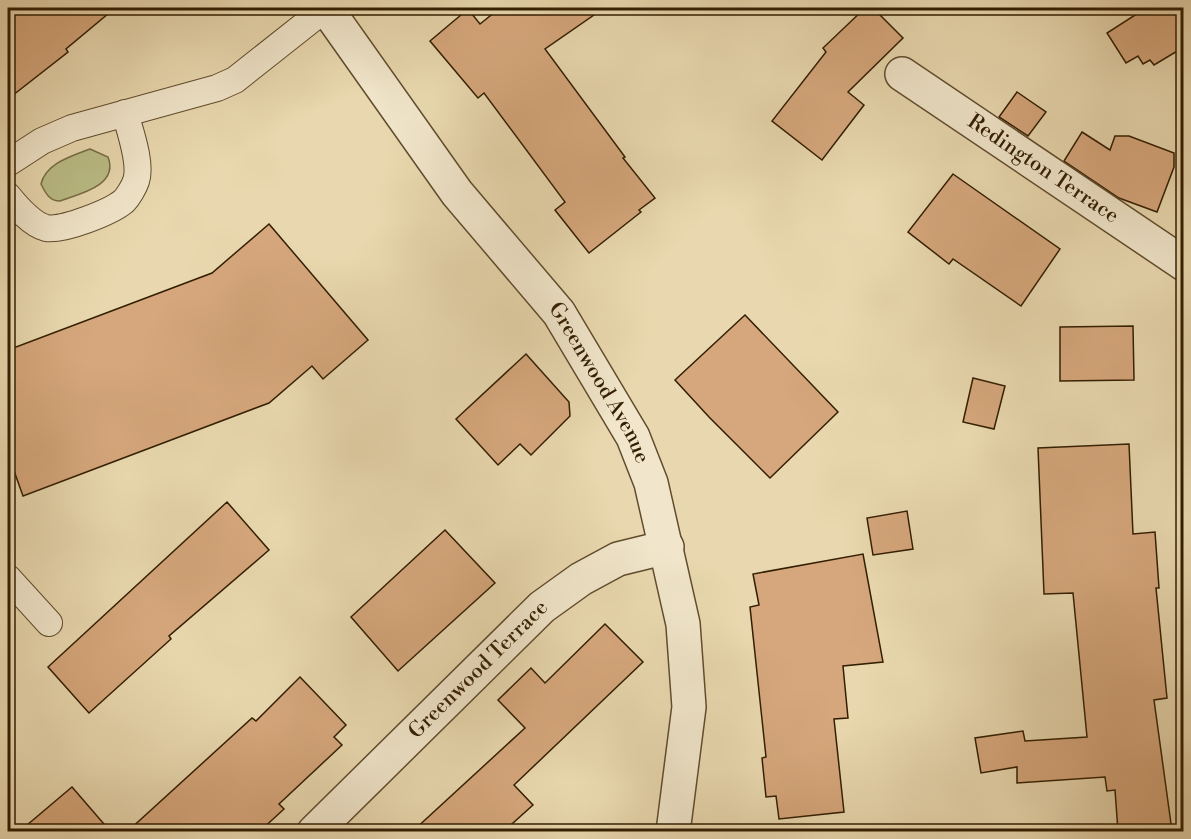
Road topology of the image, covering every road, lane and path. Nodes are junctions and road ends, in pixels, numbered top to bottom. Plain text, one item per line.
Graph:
1 (326, 8) edge
2 (902, 74) dead end
3 (125, 113) junction
4 (8, 163) edge
5 (8, 196) edge
6 (1184, 264) edge
7 (667, 548) junction
8 (8, 578) edge
9 (49, 623) dead end
10 (314, 831) edge
11 (673, 831) edge

1 - 3 lane
1 - 7 street, Greenwood Avenue
2 - 6 street, Redington Terrace
3 - 4 lane
3 - 5 lane
7 - 10 street, Greenwood Terrace
7 - 11 street, Greenwood Avenue
8 - 9 lane

